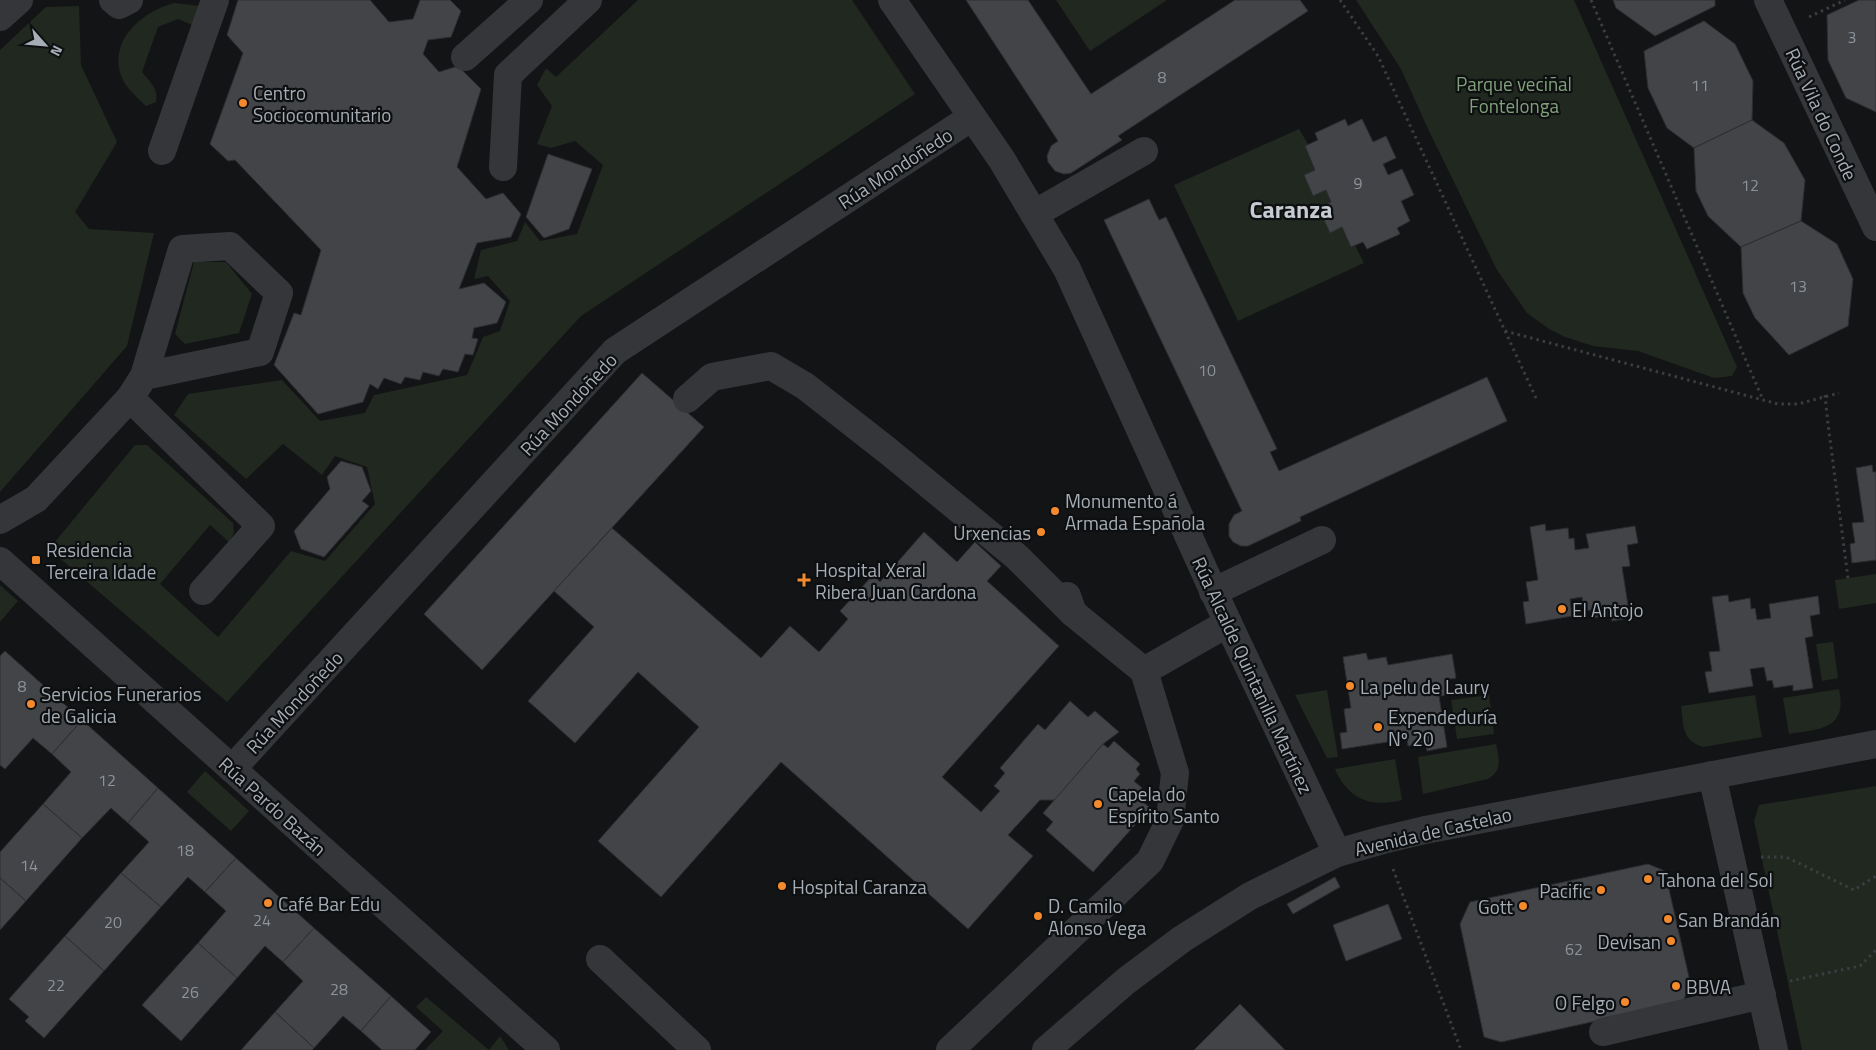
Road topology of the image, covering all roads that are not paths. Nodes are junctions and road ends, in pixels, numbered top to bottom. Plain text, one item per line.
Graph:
1 (19, 0) edge
2 (114, 0) edge
3 (128, 0) edge
4 (215, 0) edge
5 (529, 0) edge
6 (588, 0) edge
7 (892, 0) edge
8 (1768, 0) edge
9 (0, 17) edge
10 (466, 57) dead end
11 (972, 117) junction
12 (162, 151) dead end
13 (1144, 151) dead end
14 (503, 167) dead end
15 (1034, 214) junction
16 (1876, 227) edge
17 (137, 387) junction
18 (687, 399) dead end
19 (0, 520) edge
20 (1322, 540) dead end
21 (0, 561) edge
22 (1063, 586) dead end
23 (203, 591) dead end
24 (1214, 592) junction
25 (1073, 613) junction
26 (1228, 623) junction
27 (1144, 671) junction
28 (1876, 744) edge
29 (232, 769) junction
30 (1712, 775) junction
31 (1338, 853) junction
32 (600, 958) dead end
33 (1761, 992) junction
34 (1603, 1032) dead end
35 (546, 1050) edge
36 (697, 1050) edge
37 (950, 1050) edge
38 (1046, 1050) edge
39 (1774, 1050) edge

1 - 9 street
2 - 3 street
4 - 12 street
5 - 10 street
6 - 14 street
7 - 11 street, Rúa Alcalde Quintanilla Martínez
8 - 16 street, Rúa Vila do Conde
11 - 15 street, Rúa Alcalde Quintanilla Martínez
11 - 29 street, Rúa Mondoñedo
13 - 15 street
15 - 24 street, Rúa Alcalde Quintanilla Martínez
17 - 17 street
17 - 19 street
17 - 23 street
18 - 25 street
20 - 24 street
21 - 29 street, Rúa Pardo Bazán
22 - 25 street
24 - 26 street, Rúa Alcalde Quintanilla Martínez
25 - 27 street
26 - 27 street
26 - 31 street, Rúa Alcalde Quintanilla Martínez
27 - 37 street
28 - 30 street, Avenida de Castelao
29 - 35 street, Rúa Pardo Bazán
30 - 31 street, Avenida de Castelao
30 - 33 street
31 - 38 street, Avenida de Castelao
32 - 36 street
33 - 34 street
33 - 39 street

